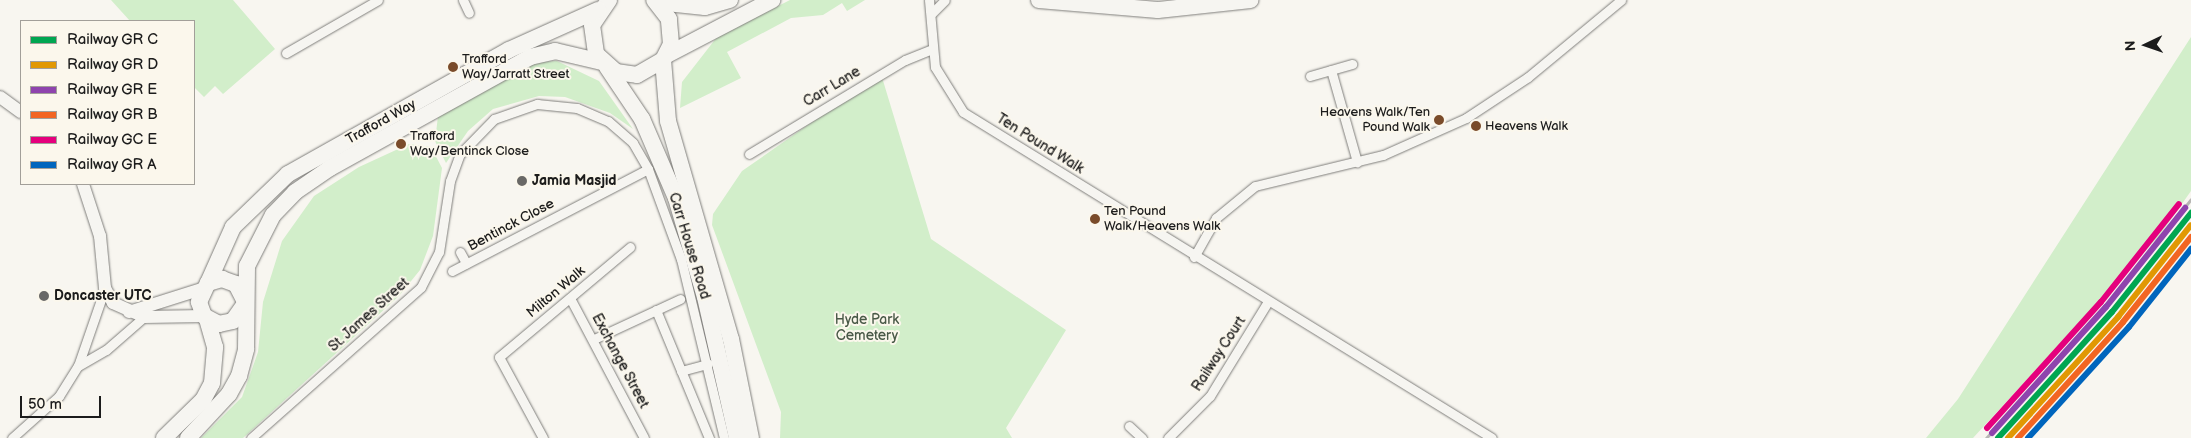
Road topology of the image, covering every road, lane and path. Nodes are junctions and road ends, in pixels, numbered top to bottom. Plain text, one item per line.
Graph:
1 (378, 0) edge
2 (462, 0) edge
3 (728, 0) edge
4 (772, 0) edge
5 (929, 0) edge
6 (945, 0) edge
7 (1039, 0) edge
8 (1250, 0) edge
9 (1620, 0) edge
10 (656, 1) edge
11 (604, 4) edge
12 (469, 13) dead end
13 (932, 13) junction
14 (932, 49) junction
15 (286, 53) dead end
16 (665, 57) junction
17 (604, 64) junction
18 (1352, 64) dead end
19 (1331, 70) junction
20 (1310, 76) dead end
21 (0, 97) edge
22 (20, 111) edge
23 (749, 154) dead end
24 (1357, 162) junction
25 (648, 169) junction
26 (83, 185) edge
27 (630, 248) dead end
28 (460, 252) dead end
29 (1194, 257) junction
30 (466, 263) junction
31 (452, 271) dead end
32 (205, 286) junction
33 (105, 288) junction
34 (570, 298) junction
35 (680, 298) dead end
36 (244, 303) junction
37 (1267, 303) junction
38 (656, 310) junction
39 (126, 312) junction
40 (144, 317) junction
41 (206, 318) junction
42 (594, 339) junction
43 (708, 364) junction
44 (78, 366) junction
45 (681, 371) junction
46 (1129, 426) dead end
47 (12, 438) edge
48 (164, 438) edge
49 (188, 438) edge
50 (251, 438) edge
51 (543, 438) edge
52 (644, 438) edge
53 (709, 438) edge
54 (724, 438) edge
55 (737, 438) edge
56 (752, 438) edge
57 (1142, 438) edge
58 (1168, 438) edge
59 (1492, 438) edge

1 - 15 street
2 - 12 street
3 - 10 highway
4 - 16 highway, Trafford Way
5 - 13 street, Ten Pound Walk
6 - 13 street
7 - 8 highway
9 - 24 street
10 - 16 highway, Carr House Road
11 - 17 highway, Carr House Road
11 - 32 highway, Trafford Way
13 - 14 street, Ten Pound Walk
14 - 23 street, Carr Lane
14 - 29 street, Ten Pound Walk
16 - 17 highway, Trafford Way
16 - 56 highway, Carr House Road
17 - 36 highway, Trafford Way
17 - 55 highway, Carr House Road
18 - 19 street
19 - 20 street
19 - 24 street
21 - 22 street
24 - 29 street
25 - 30 street, Bentinck Close
25 - 43 street, St. James Street
25 - 50 street, St. James Street
26 - 33 street
27 - 34 street, Milton Walk
28 - 30 street, Bentinck Close
29 - 37 street
30 - 31 street, Bentinck Close
32 - 36 highway
32 - 39 street
32 - 41 highway, Trafford Way
33 - 39 street
33 - 44 street
34 - 42 street, Exchange Street
34 - 51 street, Milton Walk
35 - 38 street
36 - 41 highway
36 - 49 highway, Trafford Way
37 - 58 street, Railway Court
37 - 59 street
38 - 42 street
38 - 45 street
39 - 40 street
40 - 41 street
40 - 44 street
41 - 48 highway, Trafford Way
42 - 52 street, Exchange Street
43 - 45 street
43 - 54 street, St. James Street
44 - 47 street
45 - 53 street
46 - 57 street

